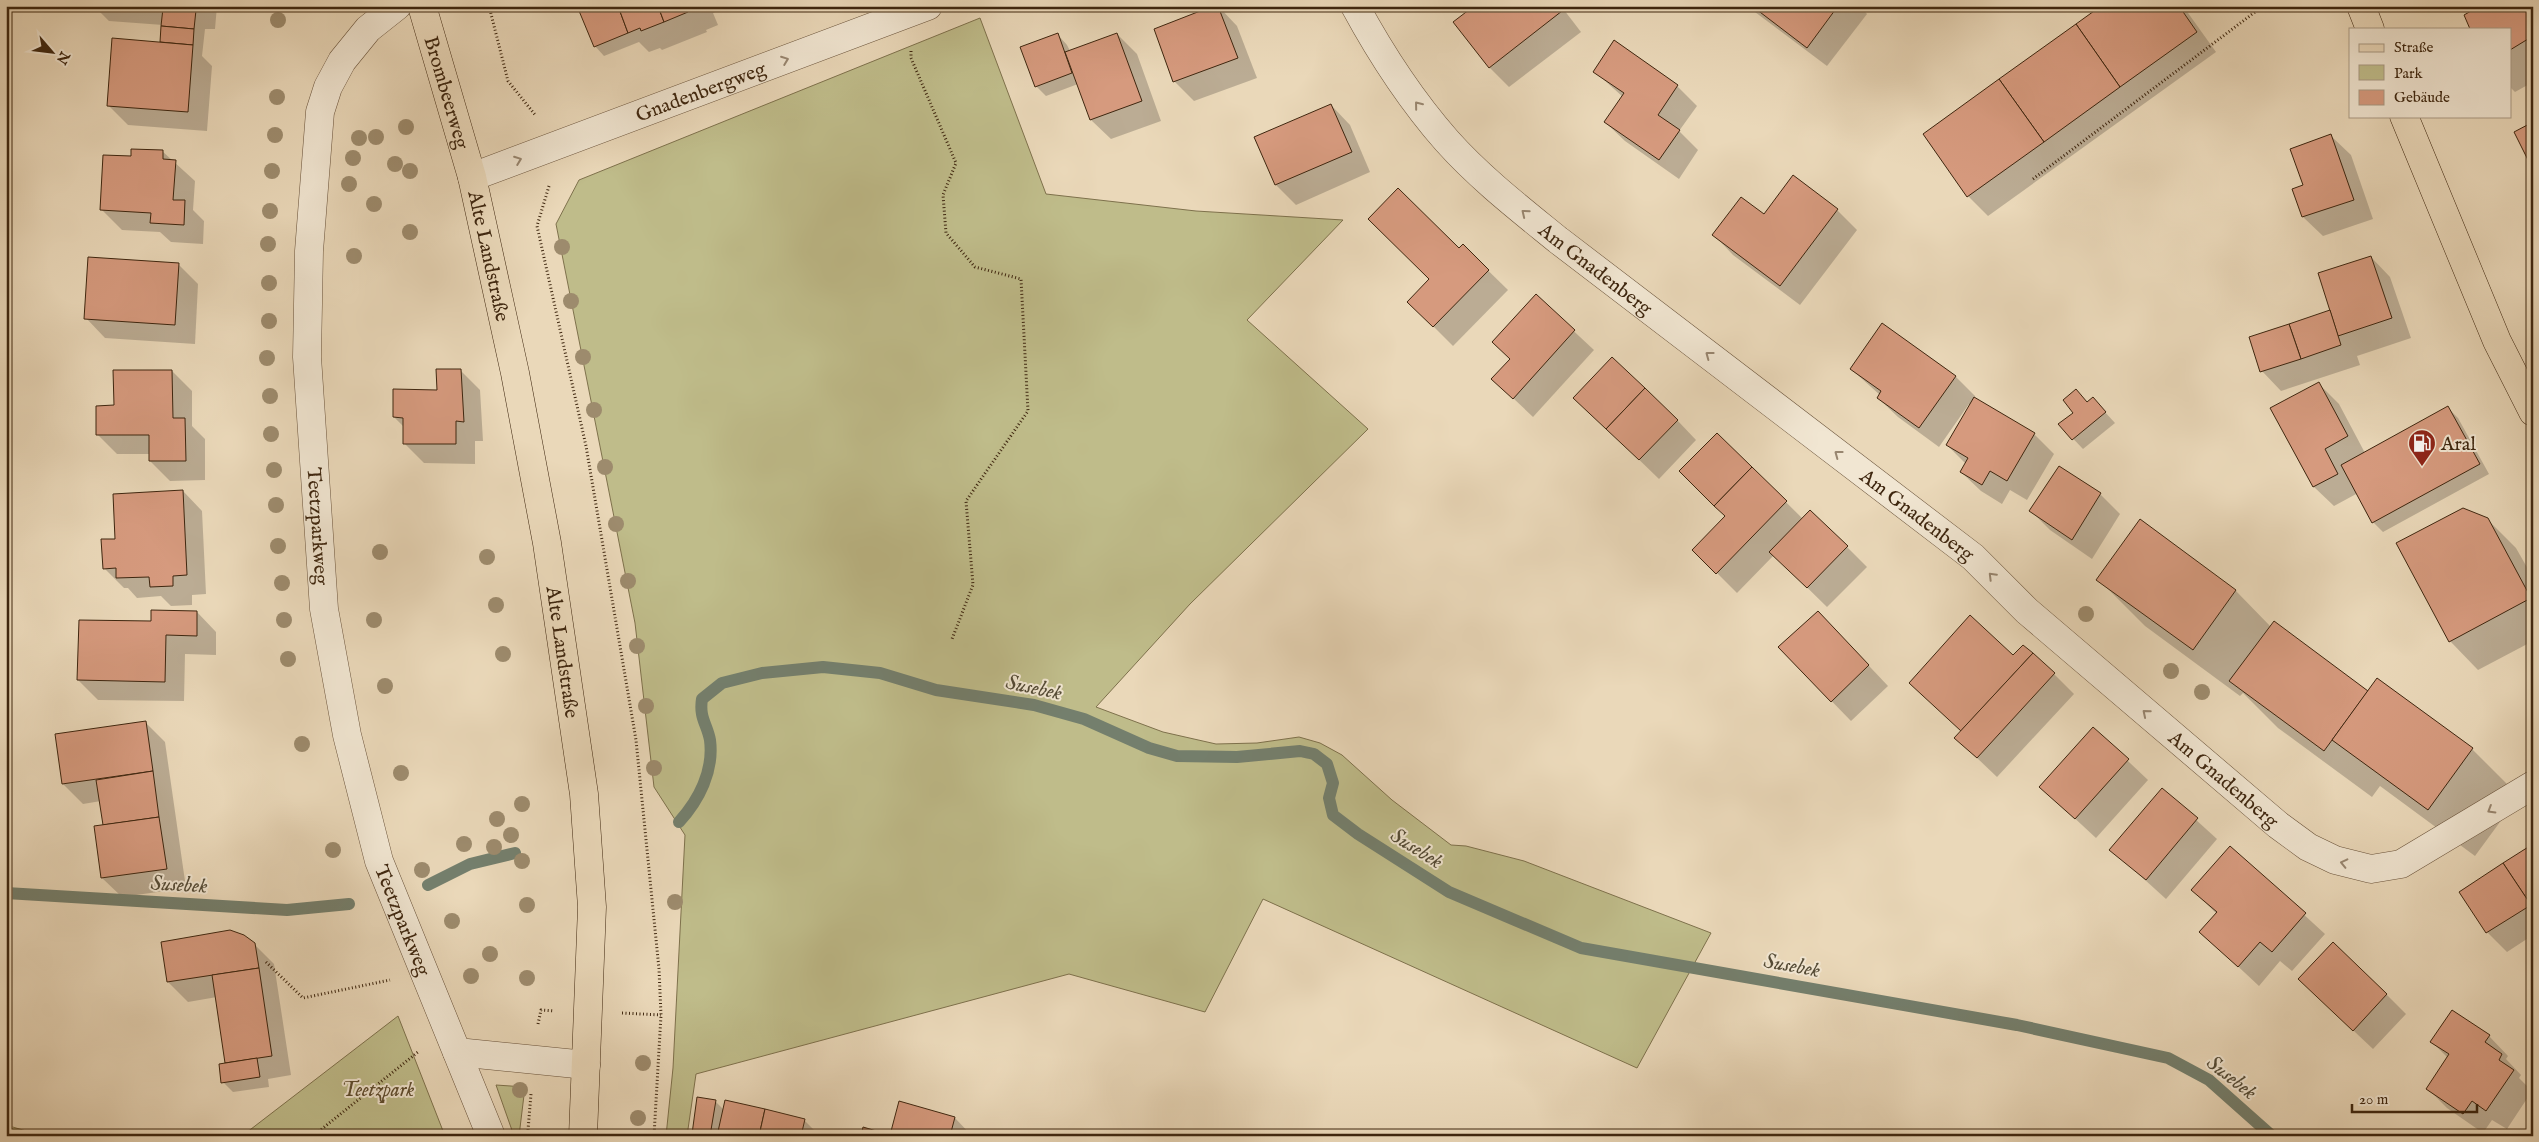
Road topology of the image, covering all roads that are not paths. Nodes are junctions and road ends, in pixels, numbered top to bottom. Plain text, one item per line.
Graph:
1 (397, 6) edge
2 (422, 6) edge
3 (1355, 6) edge
4 (2361, 6) edge
5 (919, 10) edge
6 (2370, 28) edge
7 (2405, 118) edge
8 (472, 177) junction
9 (2533, 412) edge
10 (2533, 785) edge
11 (451, 1041) junction
12 (586, 1065) junction
13 (491, 1136) edge
14 (583, 1136) edge

1 - 11 street, Teetzparkweg
2 - 8 main road, Brombeerweg
10 -> 3 street, Am Gnadenberg
4 - 6 main road
8 -> 5 street, Gnadenbergweg
7 - 9 main road
8 - 12 main road, Alte Landstraße
11 - 12 street
11 - 13 street, Teetzparkweg
12 - 14 main road, Alte Landstraße

